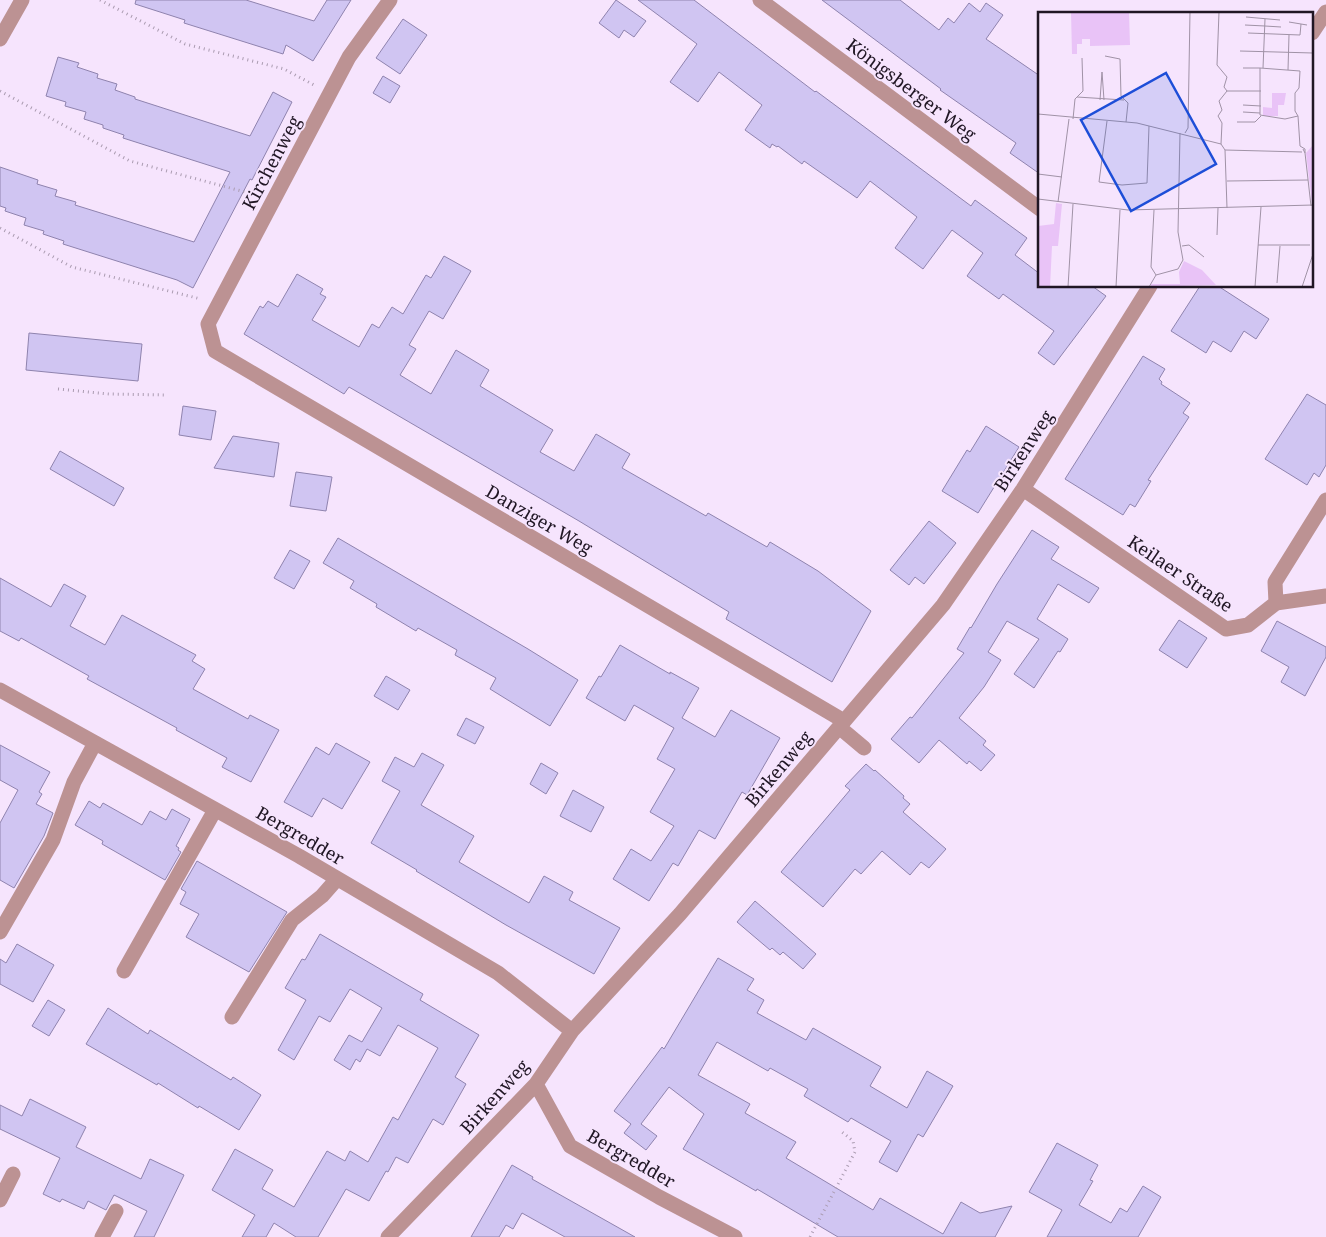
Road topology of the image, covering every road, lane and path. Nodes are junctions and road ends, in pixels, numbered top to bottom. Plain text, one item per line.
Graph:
1 (22, 0) edge
2 (100, 0) edge
3 (390, 0) edge
4 (760, 0) edge
5 (1326, 12) edge
6 (1314, 30) edge
7 (0, 39) edge
8 (0, 91) edge
9 (330, 94) junction
10 (274, 200) junction
11 (1038, 208) edge
12 (0, 228) edge
13 (1147, 288) edge
14 (219, 304) junction
15 (215, 351) joint
16 (58, 389) dead end
17 (166, 395) dead end
18 (1023, 489) junction
19 (1326, 500) edge
20 (1326, 596) edge
21 (1276, 603) junction
22 (2, 695) edge
23 (842, 724) junction
24 (95, 743) junction
25 (864, 748) dead end
26 (215, 810) junction
27 (337, 879) junction
28 (0, 932) edge
29 (124, 970) dead end
30 (232, 1017) dead end
31 (572, 1030) junction
32 (536, 1084) junction
33 (842, 1132) dead end
34 (13, 1174) dead end
35 (0, 1200) edge
36 (116, 1211) dead end
37 (102, 1237) edge
38 (388, 1237) edge
39 (735, 1237) edge
40 (810, 1237) edge

1 - 7 street
2 - 9 path
3 - 9 street, Kirchenweg
4 - 11 street, Königsberger Weg
5 - 6 street
8 - 10 path
9 - 10 street, Kirchenweg
10 - 14 street, Kirchenweg
12 - 14 path
13 - 18 street, Birkenweg
14 - 15 street, Kirchenweg
15 - 23 street, Danziger Weg
16 - 17 path
18 - 21 street, Keilaer Straße
18 - 23 street, Birkenweg
19 - 21 street
20 - 21 street
22 - 24 street, Bergredder
23 - 25 street, Danziger Weg
23 - 31 street, Birkenweg
24 - 26 street, Bergredder
24 - 28 street
26 - 27 street, Bergredder
26 - 29 street
27 - 30 street
27 - 31 street, Bergredder
31 - 32 street, Birkenweg
32 - 38 street, Birkenweg
32 - 39 street, Bergredder
33 - 40 path
34 - 35 street
36 - 37 street

